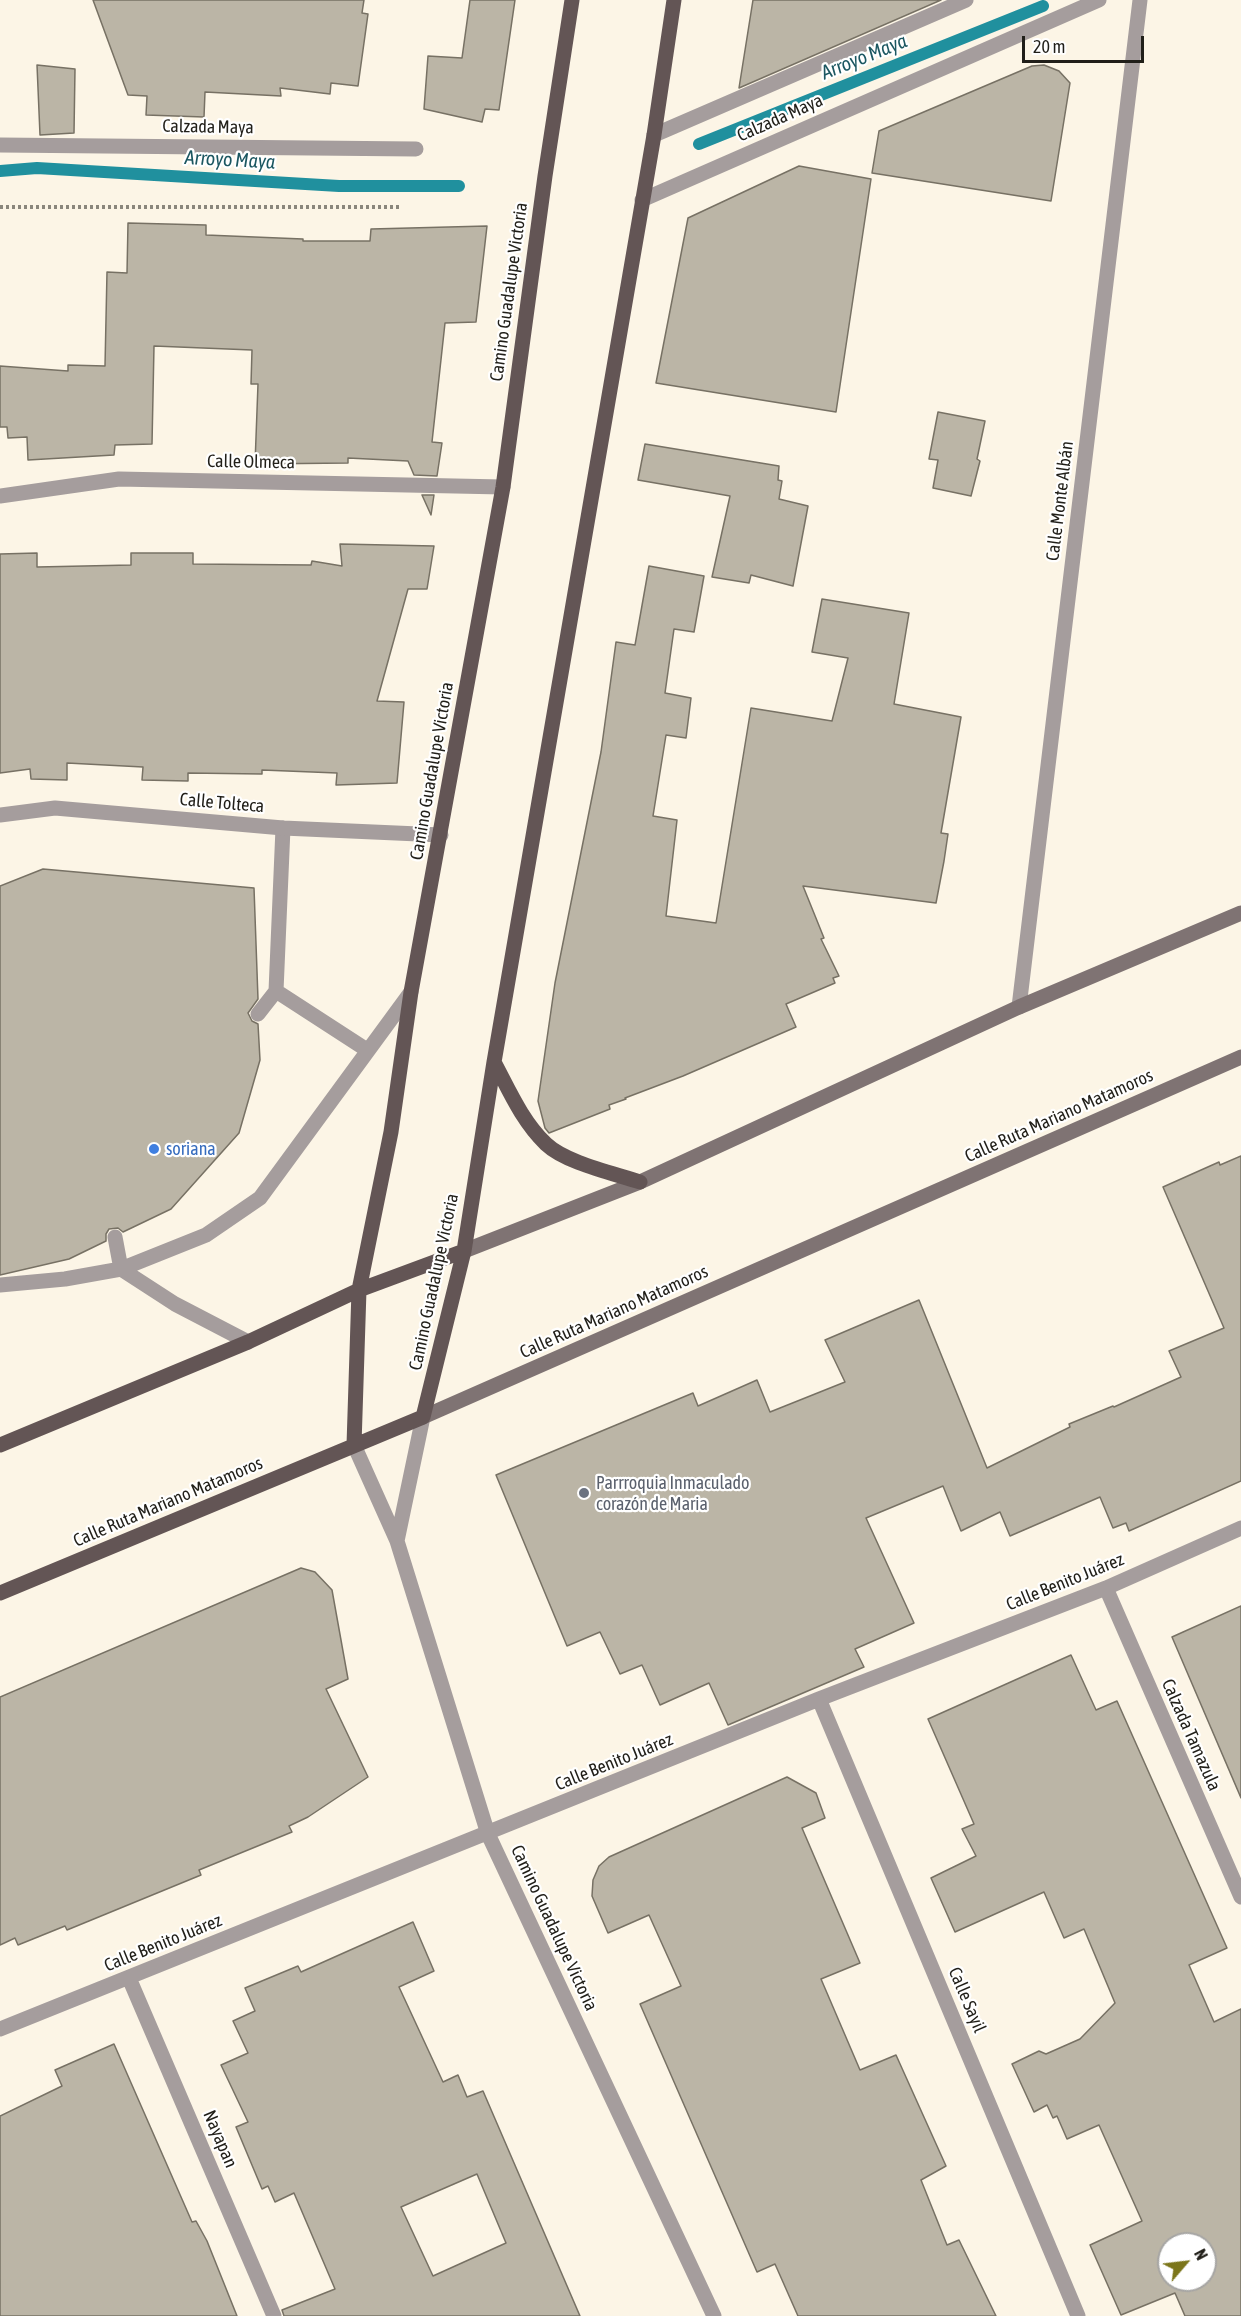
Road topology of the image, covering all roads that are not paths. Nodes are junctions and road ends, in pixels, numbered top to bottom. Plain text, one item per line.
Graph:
1 (572, 0) edge
2 (674, 0) edge
3 (966, 0) edge
4 (1099, 0) edge
5 (1140, 0) edge
6 (654, 135) junction
7 (0, 146) edge
8 (416, 148) dead end
9 (642, 200) junction
10 (503, 487) junction
11 (0, 496) edge
12 (0, 815) edge
13 (283, 828) junction
14 (441, 835) junction
15 (1241, 913) edge
16 (276, 991) junction
17 (411, 992) junction
18 (1019, 1007) junction
19 (258, 1014) dead end
20 (367, 1050) junction
21 (1241, 1057) edge
22 (494, 1062) junction
23 (640, 1182) junction
24 (115, 1236) dead end
25 (464, 1251) junction
26 (121, 1269) junction
27 (0, 1286) edge
28 (359, 1290) junction
29 (248, 1342) junction
30 (423, 1417) junction
31 (0, 1445) edge
32 (354, 1445) junction
33 (1241, 1528) edge
34 (397, 1541) junction
35 (1106, 1588) junction
36 (0, 1593) edge
37 (819, 1699) junction
38 (488, 1834) junction
39 (1241, 1897) edge
40 (129, 1977) junction
41 (0, 2029) edge
42 (274, 2316) edge
43 (714, 2316) edge
44 (1078, 2316) edge

1 - 10 main road, Camino Guadalupe Victoria
2 - 6 main road, Camino Guadalupe Victoria
3 - 6 street, Calzada Maya
4 - 9 street, Calzada Maya
5 - 18 street, Calle Monte Albán
6 - 9 main road, Camino Guadalupe Victoria
7 - 8 street, Calzada Maya
9 - 22 main road, Camino Guadalupe Victoria
10 - 11 street, Calle Olmeca
10 - 14 main road, Camino Guadalupe Victoria
12 - 13 street, Calle Tolteca
13 - 14 street, Calle Tolteca
13 - 16 street
14 - 17 main road, Camino Guadalupe Victoria
15 - 18 main road
16 - 19 street
16 - 20 street
17 - 20 street
17 - 28 main road, Camino Guadalupe Victoria
18 - 23 main road
20 - 26 street
21 - 30 main road, Calle Ruta Mariano Matamoros
22 - 23 main road
22 - 25 main road, Camino Guadalupe Victoria
23 - 25 main road
24 - 26 street
25 - 28 main road
25 - 30 main road, Camino Guadalupe Victoria
26 - 27 street
26 - 29 street
28 - 29 main road
28 - 32 main road, Camino Guadalupe Victoria
29 - 31 main road
30 - 32 main road, Calle Ruta Mariano Matamoros
30 - 34 street, Camino Guadalupe Victoria
32 - 34 street, Camino Guadalupe Victoria
32 - 36 main road, Calle Ruta Mariano Matamoros
33 - 35 street, Calle Benito Juárez
34 - 38 street, Camino Guadalupe Victoria
35 - 37 street, Calle Benito Juárez
35 - 39 street, Calzada Tamazula
37 - 38 street, Calle Benito Juárez
37 - 44 street, Calle Sayil
38 - 40 street, Calle Benito Juárez
38 - 43 street, Camino Guadalupe Victoria
40 - 41 street, Calle Benito Juárez
40 - 42 street, Nayapan

